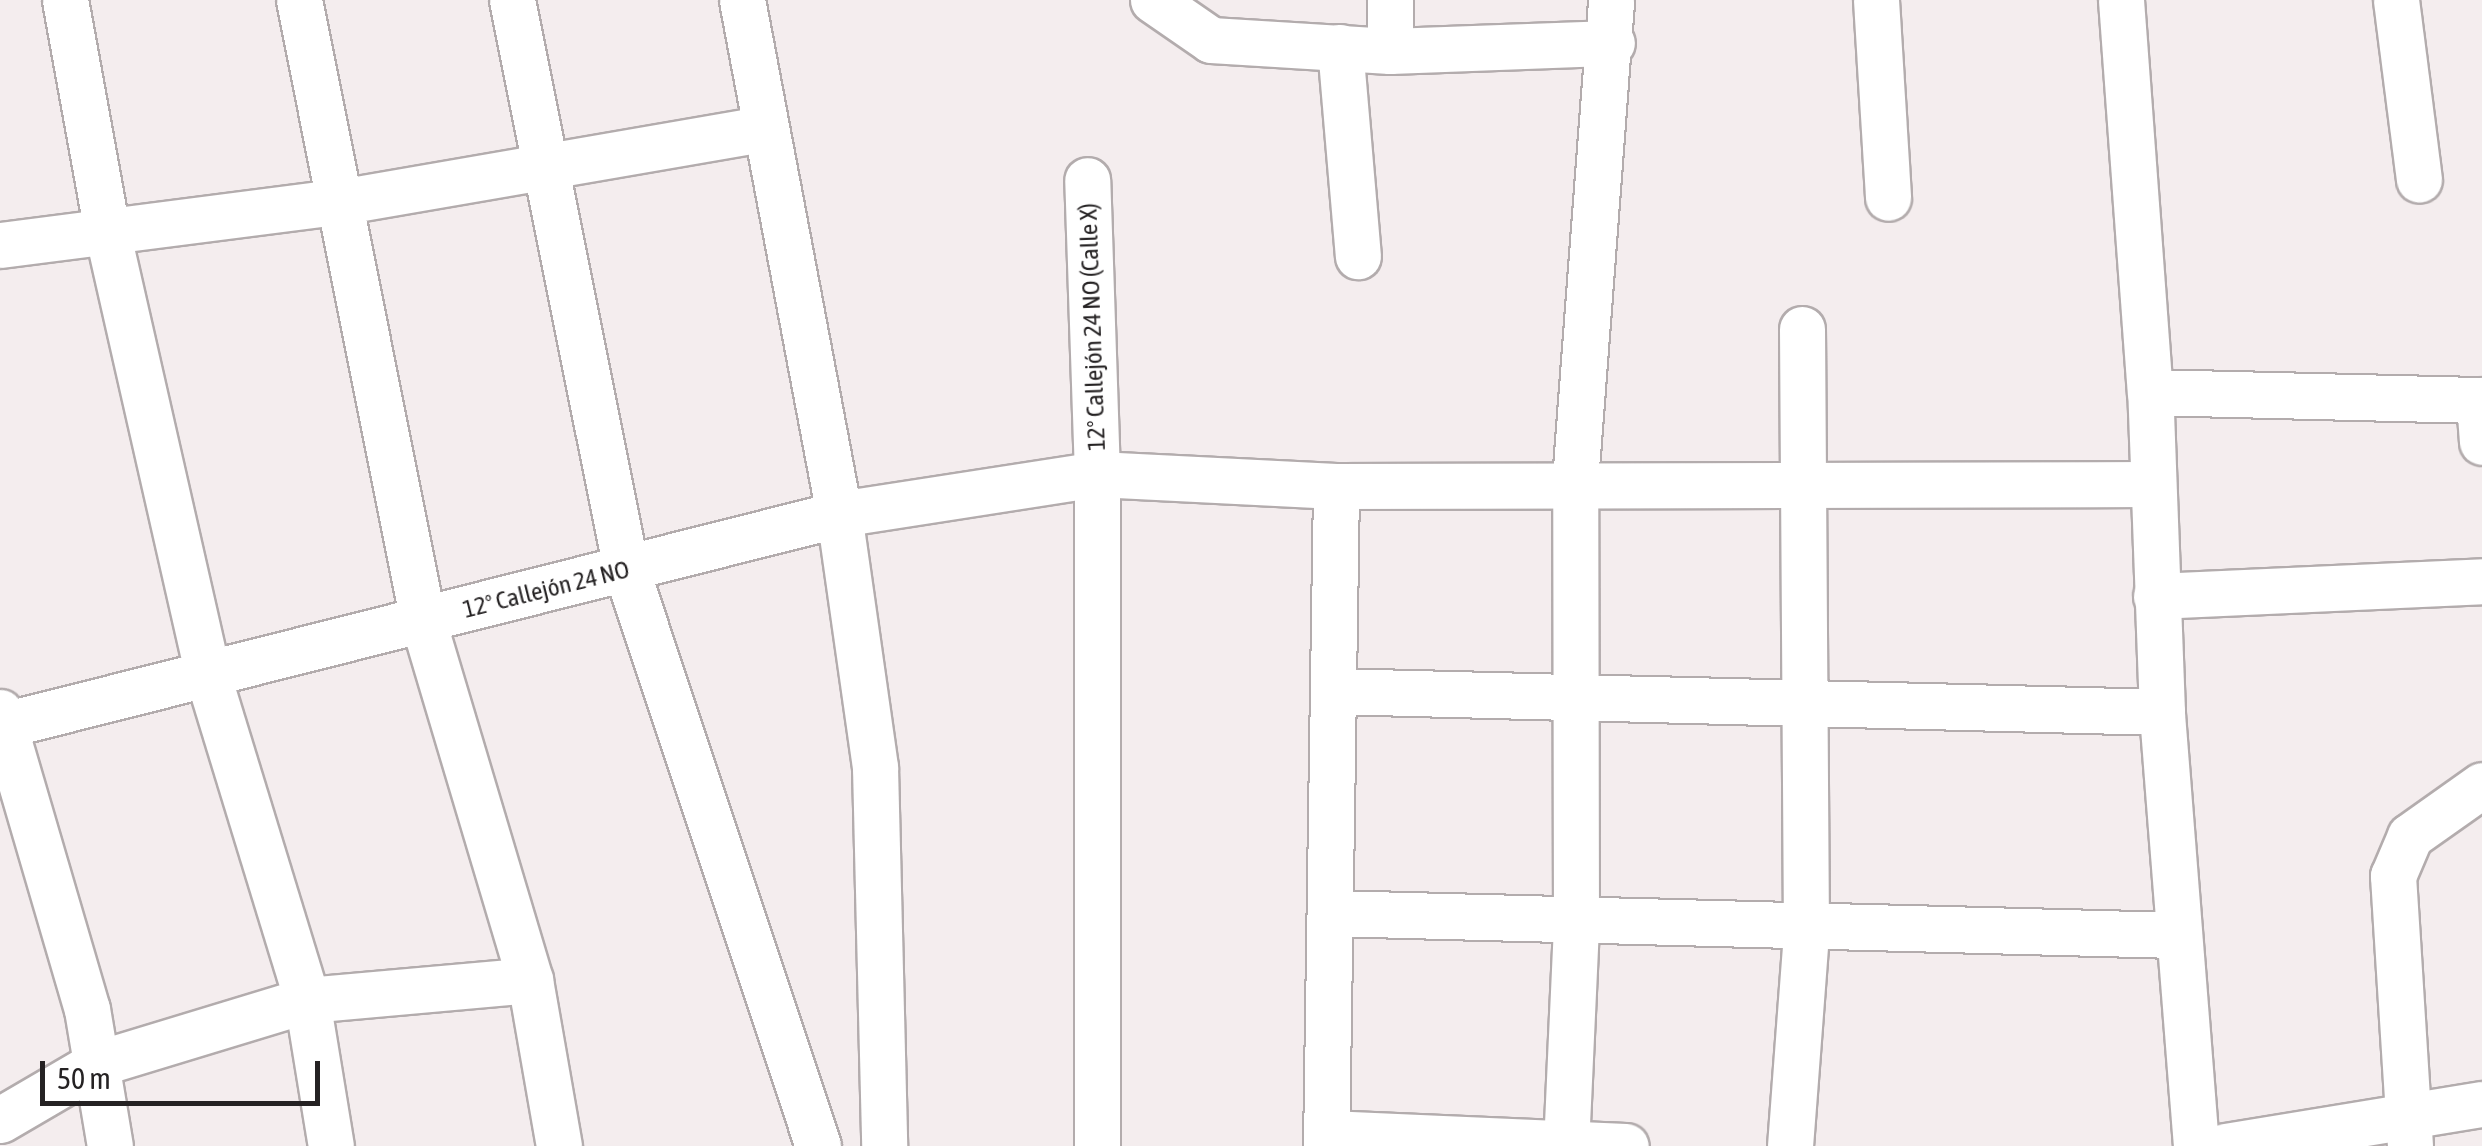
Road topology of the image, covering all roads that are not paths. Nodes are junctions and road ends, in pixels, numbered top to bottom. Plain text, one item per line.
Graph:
1 (65, 0) edge
2 (299, 0) edge
3 (512, 0) edge
4 (742, 0) edge
5 (1153, 0) edge
6 (1390, 0) edge
7 (1876, 0) edge
8 (2121, 0) edge
9 (2396, 0) edge
10 (1210, 20) edge
11 (1612, 21) edge
12 (1340, 47) junction
13 (1390, 50) junction
14 (766, 128) junction
15 (543, 164) junction
16 (1087, 180) dead end
17 (2419, 180) dead end
18 (1888, 198) dead end
19 (344, 201) junction
20 (106, 232) junction
21 (0, 245) edge
22 (1358, 256) dead end
23 (1802, 329) dead end
24 (2150, 392) junction
25 (2481, 414) edge
26 (1097, 474) junction
27 (1575, 481) junction
28 (1802, 484) junction
29 (2150, 484) junction
30 (1336, 486) junction
31 (840, 514) junction
32 (626, 569) junction
33 (2482, 582) edge
34 (2156, 596) junction
35 (423, 621) junction
36 (208, 676) junction
37 (1333, 692) junction
38 (1573, 694) junction
39 (1805, 706) junction
40 (2162, 712) junction
41 (1, 721) edge
42 (2482, 785) edge
43 (1330, 912) junction
44 (1576, 925) junction
45 (1806, 932) junction
46 (2177, 935) junction
47 (530, 980) junction
48 (307, 1000) junction
49 (96, 1064) junction
50 (2482, 1104) edge
51 (0, 1120) edge
52 (2408, 1133) edge
53 (1326, 1140) edge
54 (1566, 1143) edge
55 (110, 1146) edge
56 (331, 1146) edge
57 (559, 1146) edge
58 (818, 1146) edge
59 (884, 1146) edge
60 (1097, 1146) edge
61 (1626, 1146) edge
62 (1790, 1146) edge
63 (2196, 1146) edge
64 (2226, 1146) edge

1 - 20 street
2 - 19 street
3 - 15 street
4 - 14 street
5 - 10 street
6 - 13 street
7 - 18 street
8 - 24 street
9 - 17 street
10 - 12 street
11 - 13 street
11 - 27 street
12 - 13 street
12 - 22 street
14 - 15 street
14 - 31 street
15 - 19 street
15 - 32 street
16 - 26 street, 12° Callejón 24 NO (Calle X)
19 - 20 street
19 - 35 street
20 - 21 street
20 - 36 street
23 - 28 street
24 - 25 street
24 - 29 street
26 - 30 street, 12° Callejón 24 NO
26 - 31 street, 12° Callejón 24 NO
26 - 60 street, 12° Callejón 24 NO (Calle X)
27 - 28 street, 12° Callejón 24 NO
27 - 30 street, 12° Callejón 24 NO
27 - 38 street
28 - 29 street, 12° Callejón 24 NO
28 - 39 street
29 - 34 street
30 - 37 street
31 - 32 street, 12° Callejón 24 NO
31 - 59 street
32 - 35 street, 12° Callejón 24 NO
32 - 58 street
33 - 34 street
34 - 40 street
35 - 36 street, 12° Callejón 24 NO
35 - 47 street
36 - 41 street, 12° Callejón 24 NO
36 - 48 street
37 - 38 street
37 - 43 street
38 - 39 street
38 - 44 street
39 - 40 street
39 - 45 street
40 - 46 street
41 - 49 street
42 - 52 street
43 - 44 street
43 - 53 street
44 - 45 street
44 - 54 street
45 - 46 street
45 - 62 street
46 - 63 street
47 - 48 street
47 - 57 street
48 - 49 street
48 - 56 street
49 - 51 street
49 - 55 street
50 - 52 street
52 - 64 street
53 - 54 street
54 - 61 street

